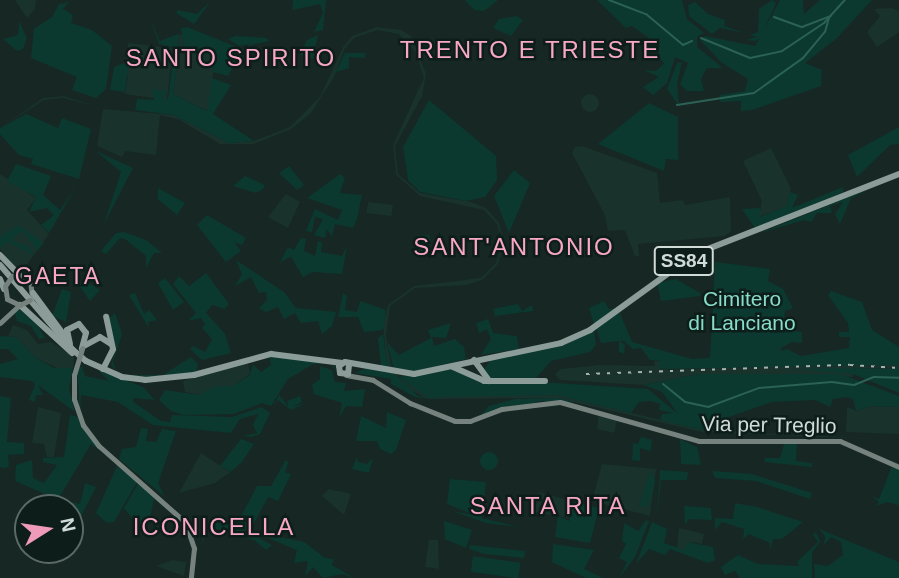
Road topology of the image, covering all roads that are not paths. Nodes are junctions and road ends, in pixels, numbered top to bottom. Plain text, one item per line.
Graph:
1 (899, 174) edge
2 (0, 255) edge
3 (0, 265) edge
4 (16, 275) junction
5 (2, 283) edge
6 (32, 296) junction
7 (7, 299) junction
8 (19, 304) junction
9 (106, 317) dead end
10 (1, 321) edge
11 (71, 346) junction
12 (82, 348) junction
13 (111, 355) junction
14 (492, 356) junction
15 (474, 360) junction
16 (86, 361) junction
17 (448, 367) junction
18 (481, 367) junction
19 (103, 369) junction
20 (346, 369) junction
21 (111, 373) junction
22 (472, 374) junction
23 (544, 378) dead end
24 (491, 382) junction
25 (899, 467) edge
26 (191, 578) edge

1 - 14 main road, SS84
2 - 4 main road
3 - 11 main road, SS84
4 - 5 main road, bridge
4 - 6 main road
5 - 7 main road, bridge
6 - 8 main road, bridge
6 - 11 main road
7 - 8 main road, bridge
7 - 10 main road
8 - 10 main road
8 - 16 main road, bridge
9 - 13 main road
11 - 12 main road
11 - 16 main road, SS84
12 - 13 main road
12 - 26 main road, bridge
13 - 19 main road
13 - 21 main road
14 - 15 main road, SS84
14 - 18 main road
15 - 17 main road, SS84
15 - 18 main road
15 - 22 main road
16 - 19 main road, SS84
17 - 20 main road, SS84
17 - 22 main road
18 - 24 main road
19 - 21 main road, SS84
20 - 21 main road, SS84
20 - 25 main road, Via per Treglio
22 - 24 main road
23 - 24 main road

